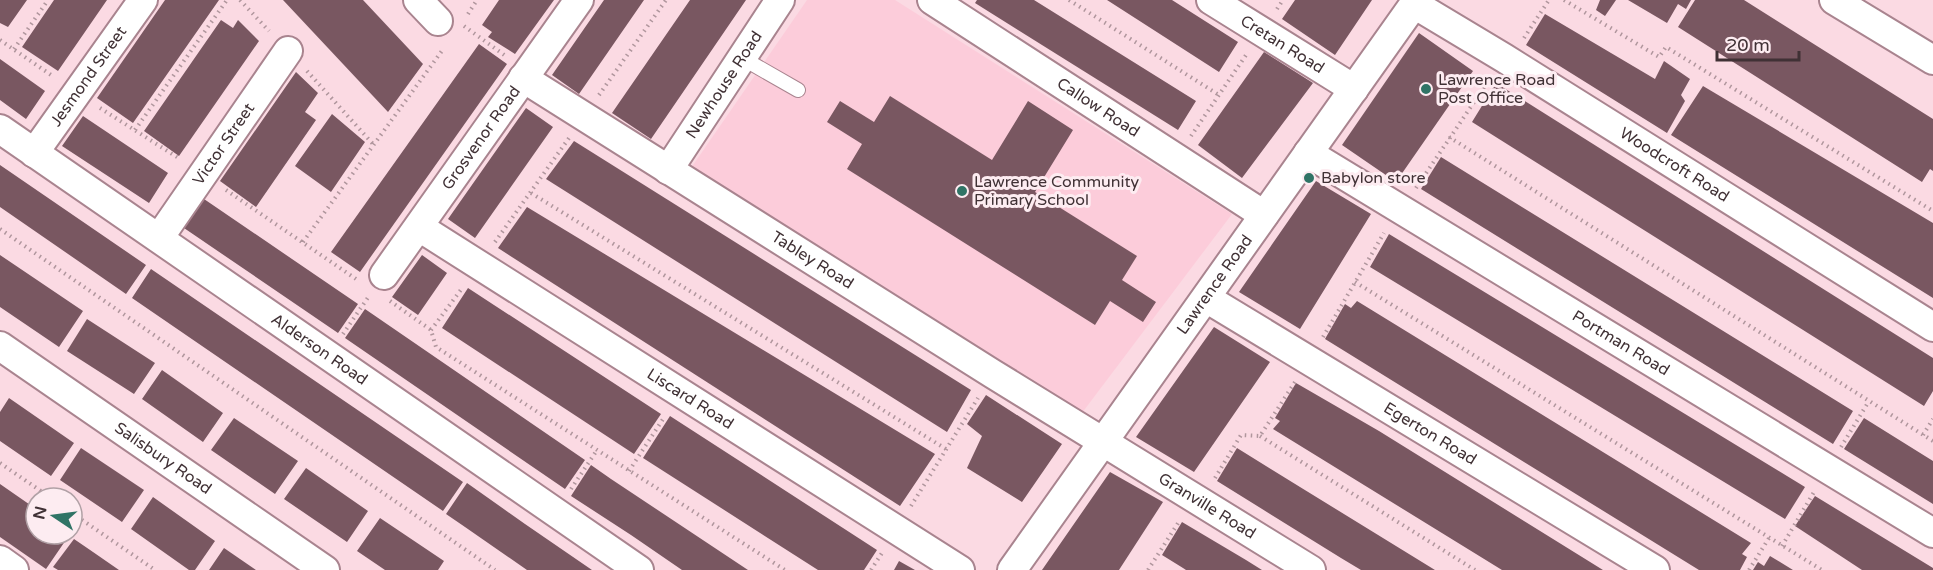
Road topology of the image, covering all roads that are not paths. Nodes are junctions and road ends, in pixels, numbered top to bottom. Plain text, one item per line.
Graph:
1 (143, 0) edge
2 (418, 0) edge
3 (579, 0) edge
4 (780, 0) edge
5 (932, 0) edge
6 (1211, 0) edge
7 (1834, 0) edge
8 (1416, 2) edge
9 (441, 34) road end
10 (288, 51) dead end
11 (742, 58) junction
12 (1933, 60) edge
13 (525, 75) junction
14 (1354, 89) junction
15 (798, 90) dead end
16 (0, 129) edge
17 (34, 153) junction
18 (1308, 153) junction
19 (668, 170) junction
20 (1264, 215) junction
21 (419, 227) junction
22 (159, 238) junction
23 (376, 286) road end
24 (1206, 298) junction
25 (1933, 327) edge
26 (0, 346) edge
27 (1103, 442) junction
28 (1933, 533) edge
29 (0, 560) edge
30 (14, 570) edge
31 (325, 570) edge
32 (639, 570) edge
33 (960, 570) edge
34 (1012, 570) edge
35 (1311, 570) edge
36 (1655, 570) edge

1 - 17 street, Jesmond Street
2 - 9 street
3 - 13 street, Grosvenor Road
4 - 11 street, Newhouse Road
5 - 20 street, Callow Road
6 - 14 street, Cretan Road
7 - 12 street
8 - 14 street, Lawrence Road
8 - 25 street, Woodcroft Road
10 - 22 street, Victor Street
11 - 15 lane
11 - 19 street, Newhouse Road
13 - 19 street, Tabley Road
13 - 21 street, Grosvenor Road
14 - 18 street, Lawrence Road
16 - 17 street, Alderson Road
17 - 22 street, Alderson Road
18 - 20 street, Lawrence Road
18 - 28 street, Portman Road
19 - 27 street, Tabley Road
20 - 24 street, Lawrence Road
21 - 23 street, Grosvenor Road
21 - 33 street, Liscard Road
22 - 32 street, Alderson Road
24 - 27 street, Lawrence Road
24 - 36 street, Egerton Road
26 - 31 street, Salisbury Road
27 - 34 street, Lawrence Road
27 - 35 street, Granville Road
29 - 30 street

